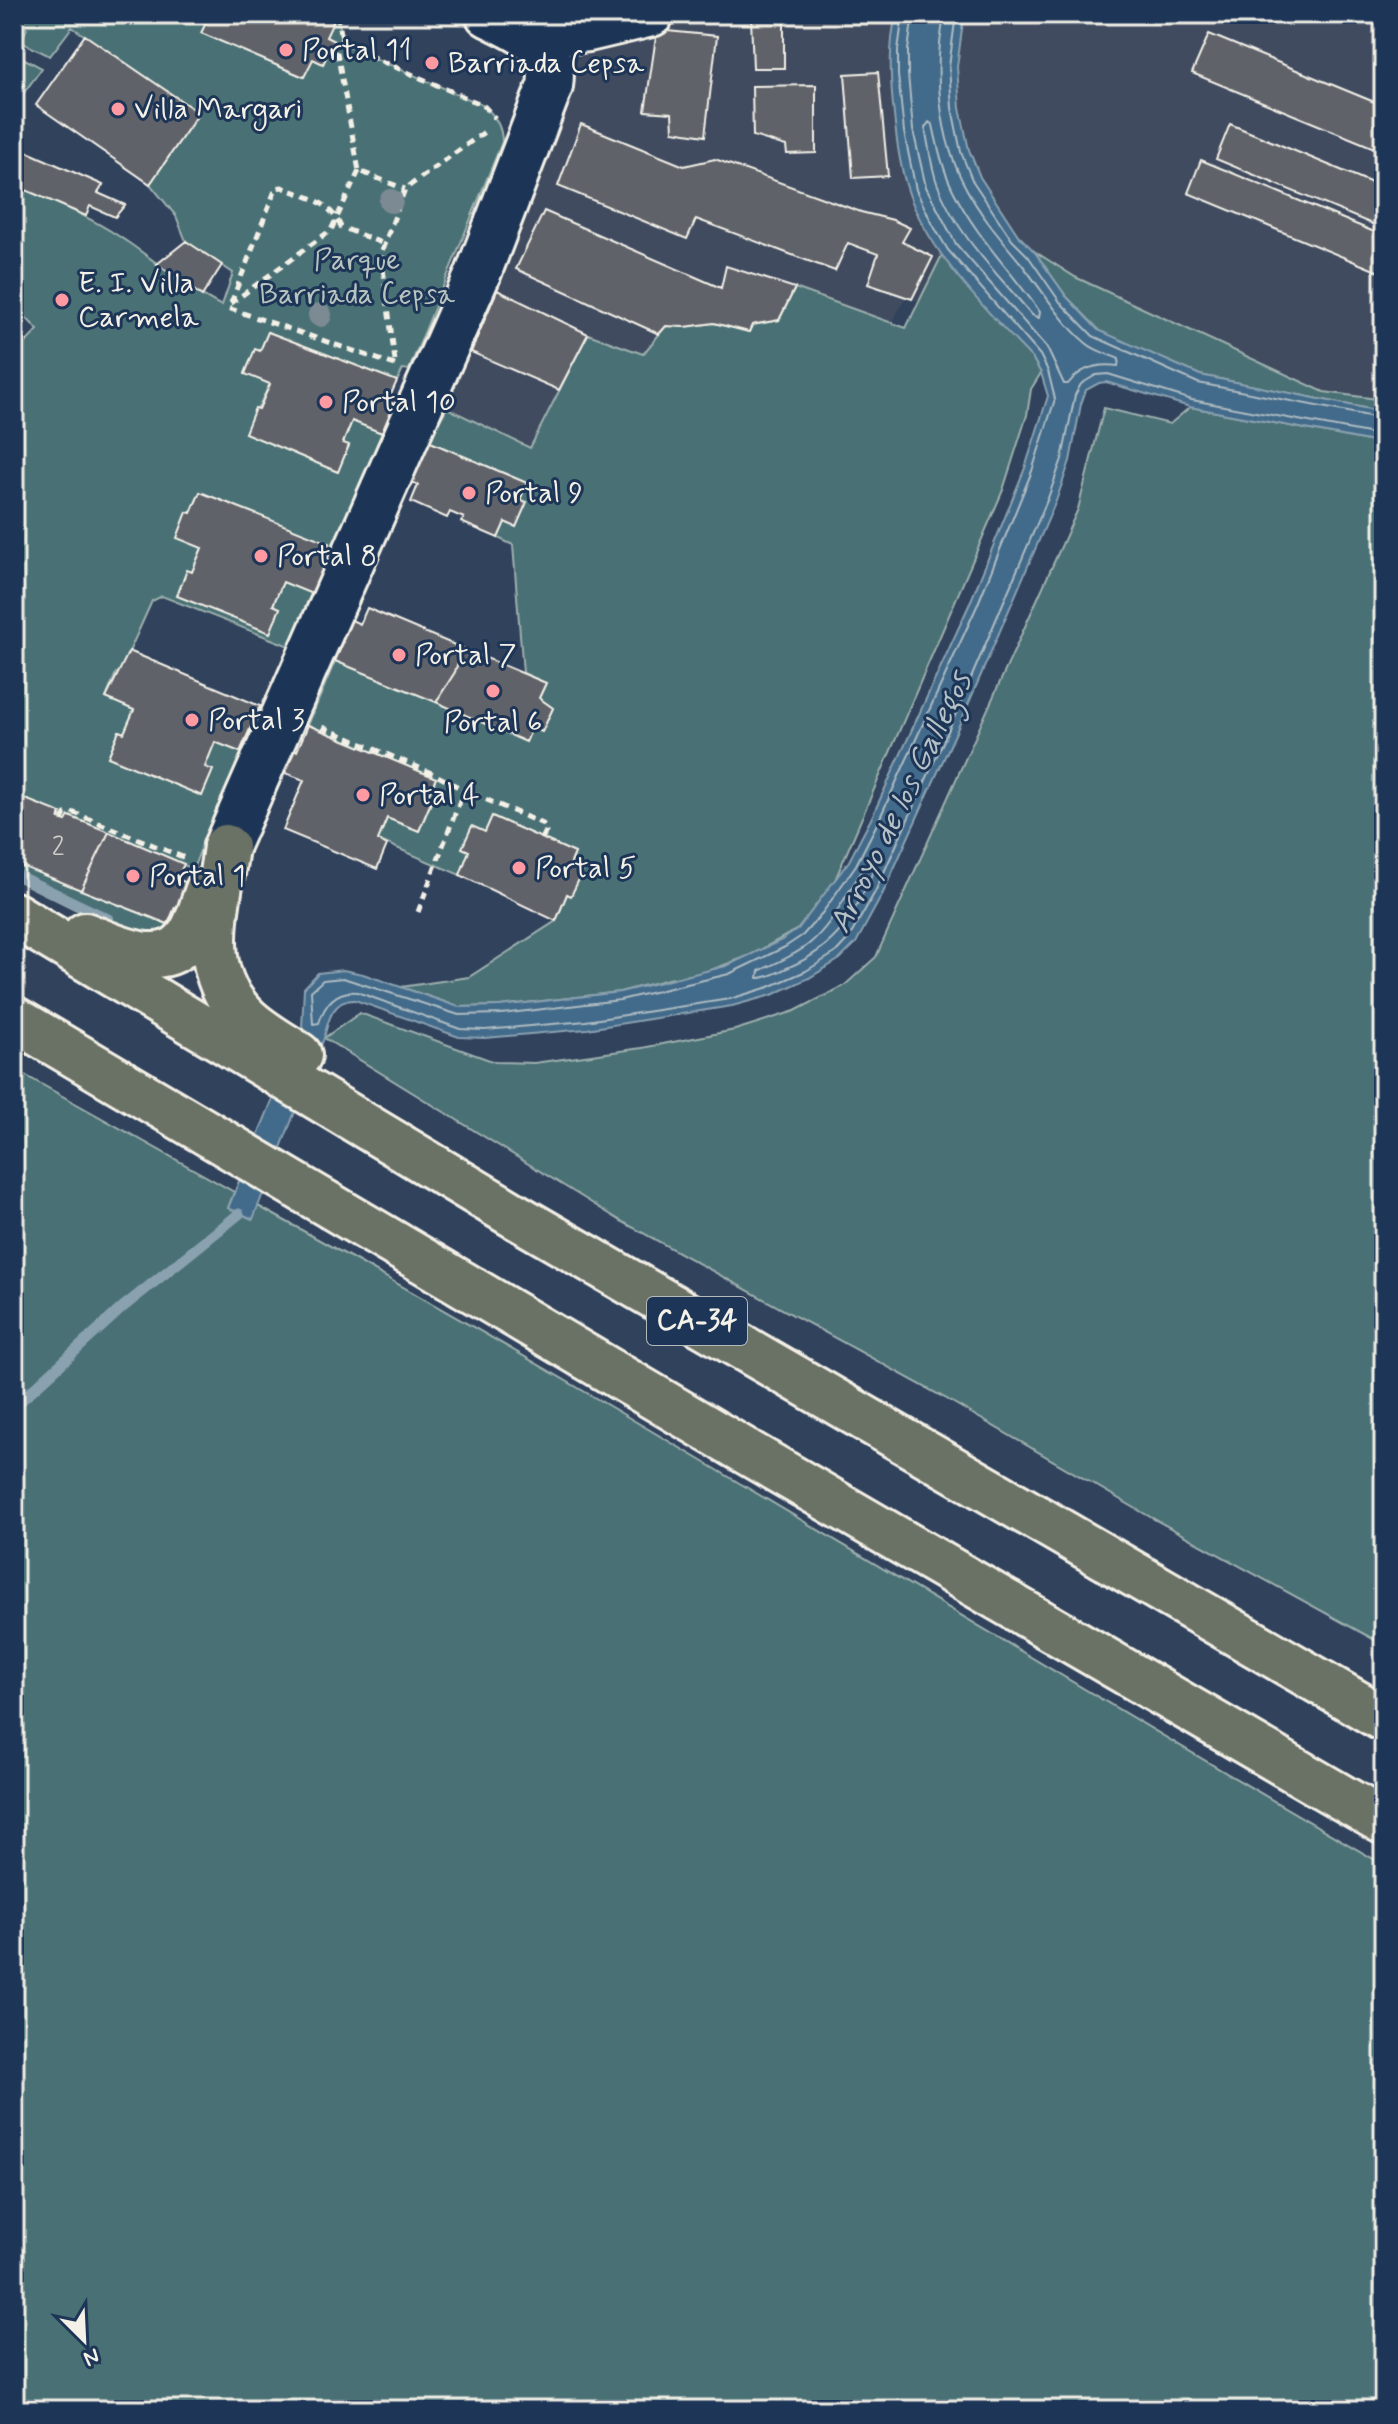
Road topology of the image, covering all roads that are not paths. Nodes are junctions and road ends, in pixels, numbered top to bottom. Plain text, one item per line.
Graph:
1 (488, 14) edge
2 (651, 14) edge
3 (527, 35) junction
4 (221, 859) junction
5 (14, 913) edge
6 (14, 1019) edge
7 (512, 1214) junction
8 (1384, 1719) edge
9 (1384, 1822) edge

1 - 3 street
2 - 3 street
3 - 4 street
4 - 5 highway
4 - 7 highway
5 - 7 highway, CA-34
6 - 9 highway, CA-34
7 - 8 highway, CA-34

